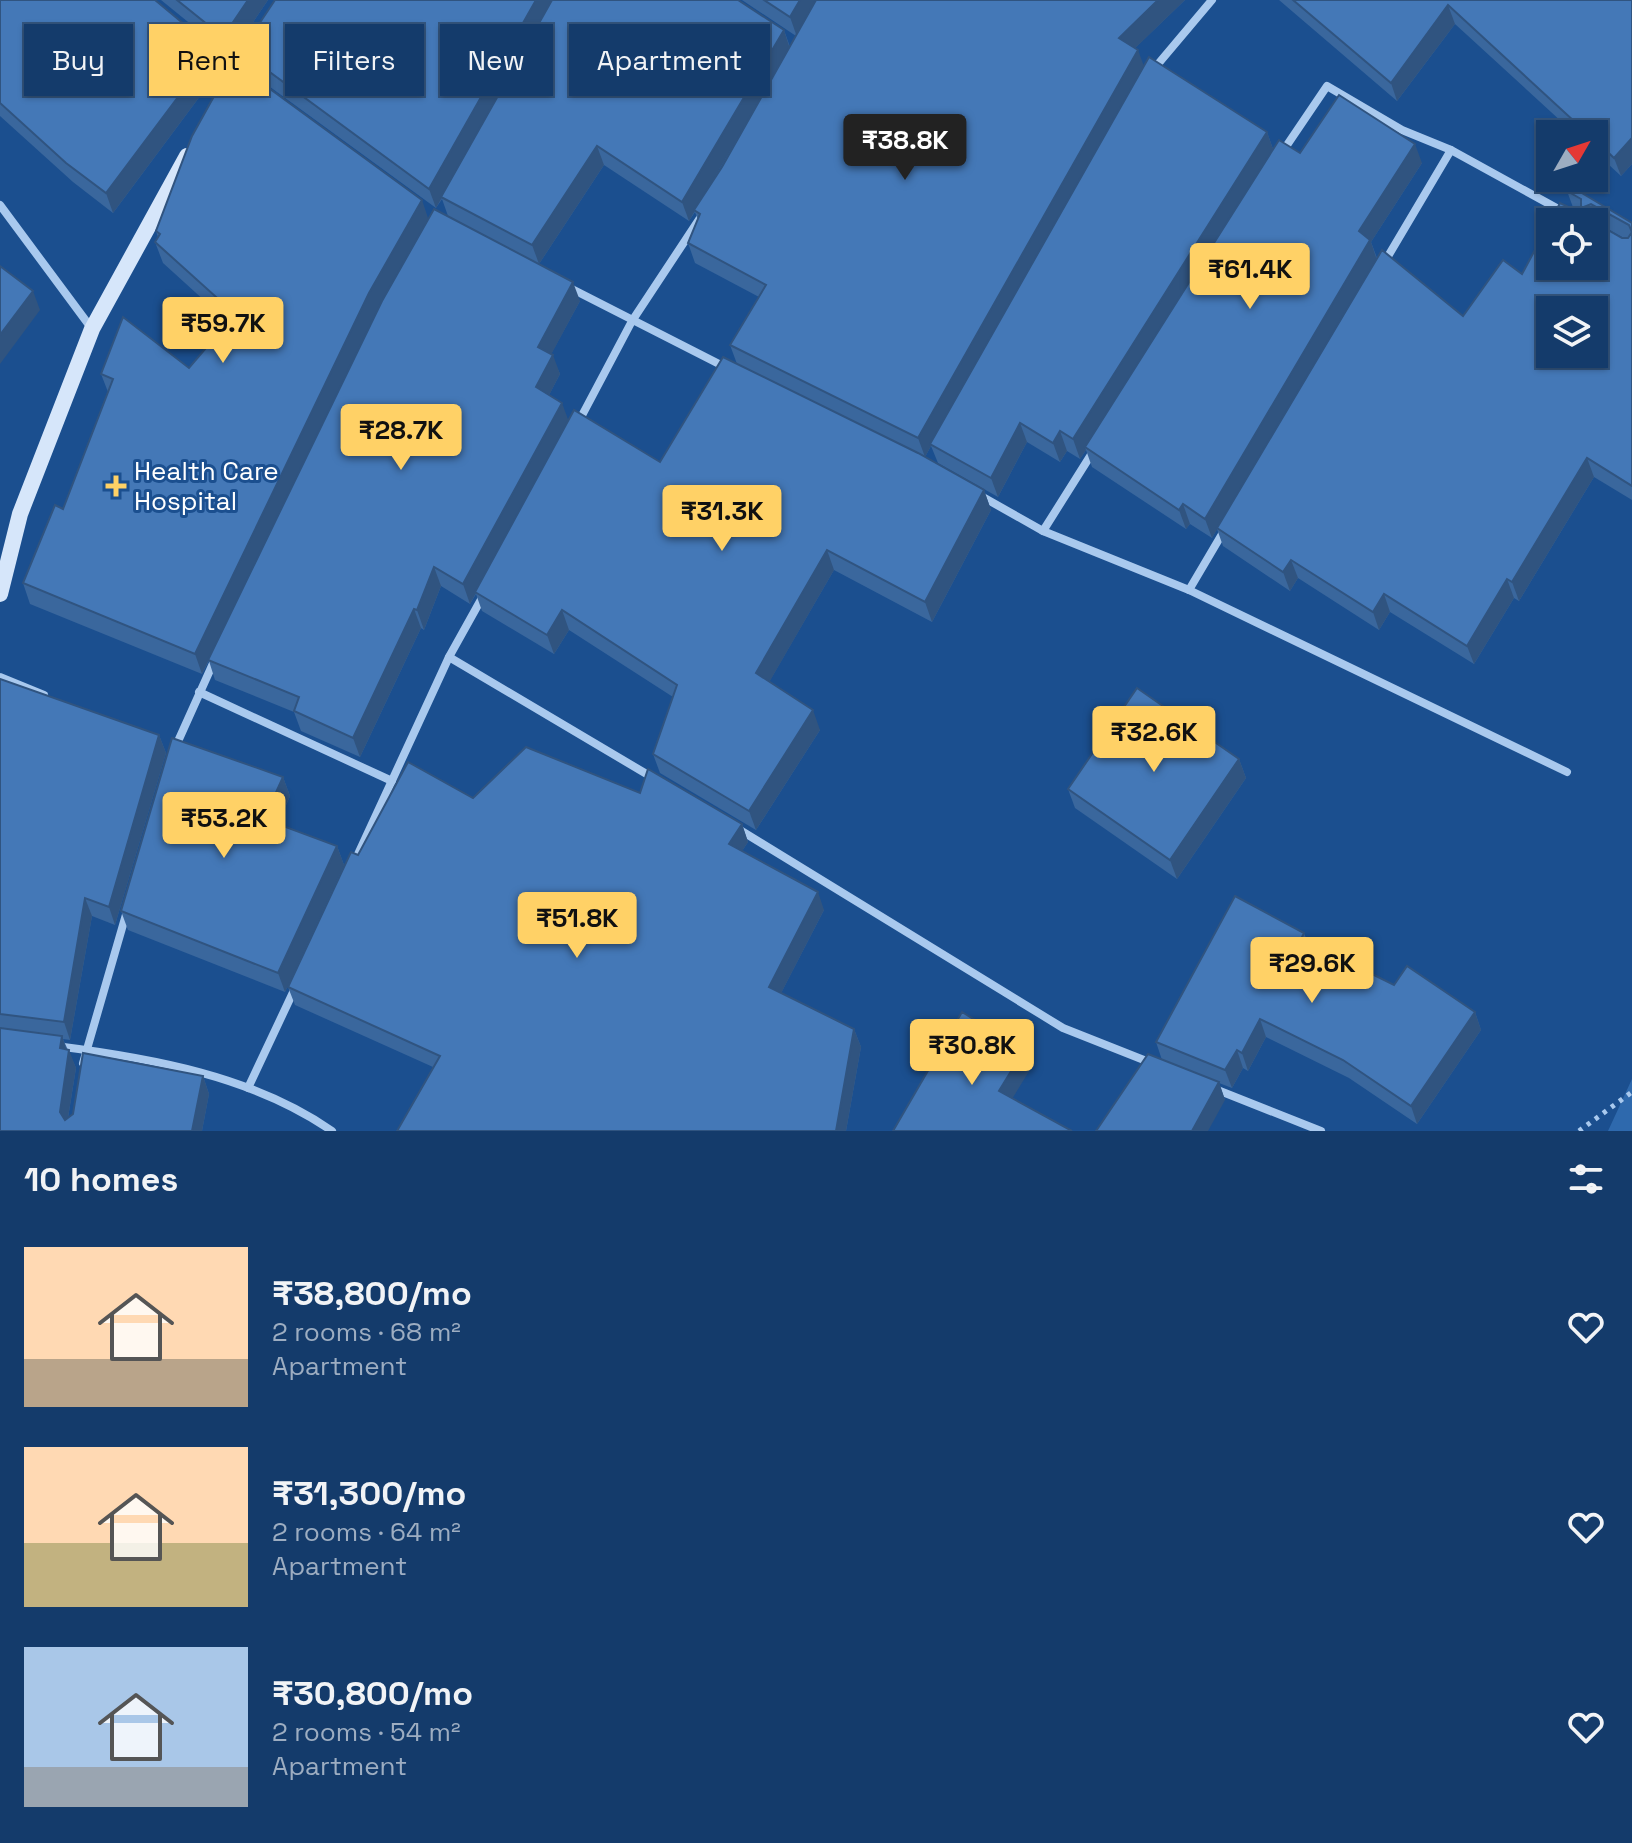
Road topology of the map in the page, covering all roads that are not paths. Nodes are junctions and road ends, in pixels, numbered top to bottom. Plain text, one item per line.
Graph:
1 (1212, 0) edge
2 (1148, 76) edge
3 (197, 138) edge
4 (1451, 150) junction
5 (1274, 164) edge
6 (0, 205) edge
7 (706, 208) edge
8 (1557, 208) edge
9 (1377, 274) edge
10 (563, 285) edge
11 (632, 321) junction
12 (92, 329) junction
13 (731, 370) edge
14 (576, 426) edge
15 (1100, 439) edge
16 (966, 488) edge
17 (1230, 521) edge
18 (1043, 531) junction
19 (487, 589) edge
20 (1189, 590) junction
21 (0, 594) edge
22 (219, 651) edge
23 (449, 657) junction
24 (0, 677) edge
25 (199, 692) junction
26 (58, 701) edge
27 (160, 743) edge
28 (174, 749) junction
29 (170, 764) edge
30 (1567, 772) dead end
31 (392, 781) junction
32 (664, 784) edge
33 (732, 824) edge
34 (346, 879) edge
35 (130, 899) edge
36 (300, 976) edge
37 (43, 1044) edge
38 (86, 1050) junction
39 (1163, 1068) edge
40 (81, 1077) edge
41 (1206, 1085) edge
42 (248, 1088) junction
43 (332, 1131) edge
44 (1321, 1131) edge

1 - 2 street
3 - 12 street
4 - 5 street
4 - 8 street
4 - 9 street
6 - 12 street
7 - 11 street
10 - 11 street
11 - 13 street
11 - 14 street
12 - 21 street
15 - 18 street
16 - 18 street
17 - 20 street
18 - 20 street
19 - 23 street
20 - 30 street
22 - 25 street
23 - 31 street
23 - 32 street
24 - 26 street
25 - 28 street
25 - 31 street
27 - 28 street
28 - 29 street
31 - 34 street
33 - 39 street
35 - 38 street
36 - 42 street
37 - 38 street
38 - 40 street
38 - 42 street
41 - 44 street
42 - 43 street

